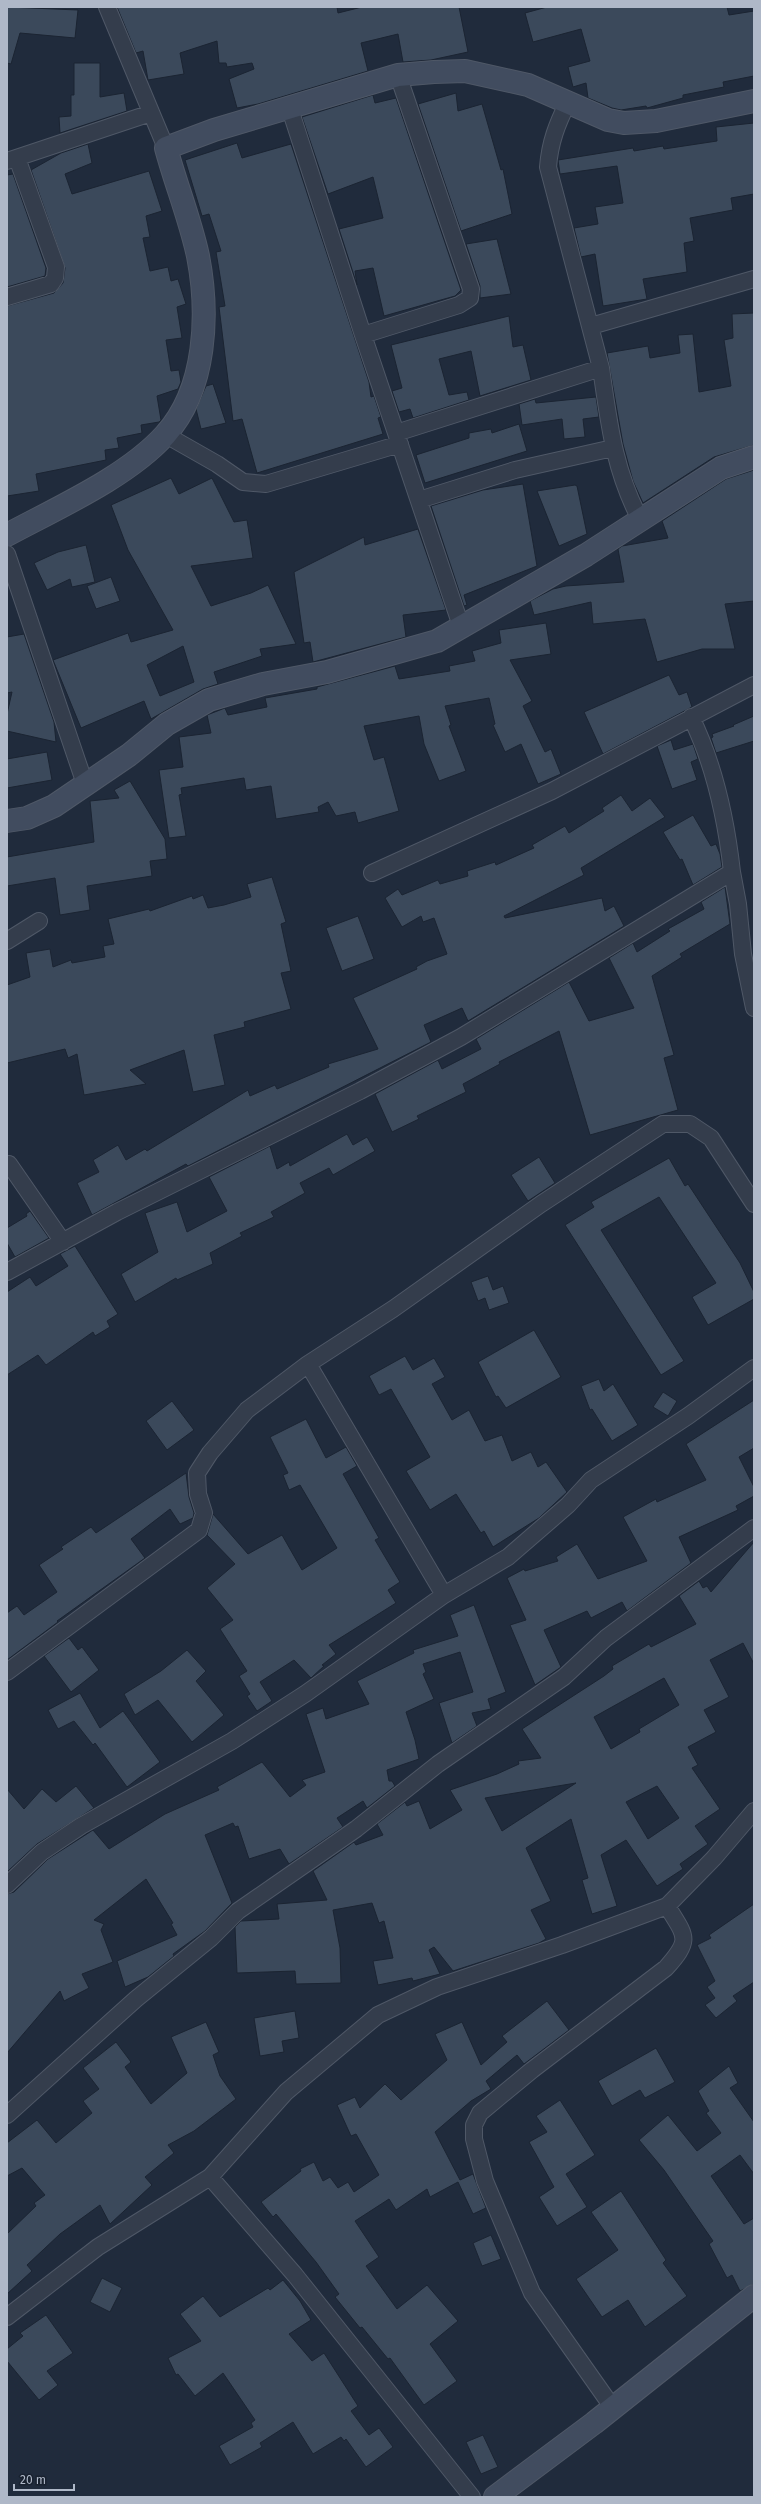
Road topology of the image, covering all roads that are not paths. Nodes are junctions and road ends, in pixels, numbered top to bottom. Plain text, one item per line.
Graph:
1 (107, 7) edge
2 (398, 75) junction
3 (754, 101) edge
4 (568, 102) junction
5 (289, 106) junction
6 (151, 113) junction
7 (166, 148) junction
8 (12, 160) edge
9 (754, 279) edge
10 (7, 297) edge
11 (591, 326) junction
12 (363, 335) junction
13 (601, 368) junction
14 (166, 435) junction
15 (398, 438) junction
16 (613, 448) junction
17 (754, 457) edge
18 (419, 500) junction
19 (641, 521) junction
20 (7, 535) edge
21 (7, 554) edge
22 (461, 626) junction
23 (754, 685) edge
24 (691, 718) junction
25 (85, 784) junction
26 (7, 822) edge
27 (732, 872) junction
28 (372, 873) dead end
29 (39, 921) dead end
30 (7, 941) edge
31 (754, 1008) edge
32 (8, 1162) edge
33 (754, 1204) edge
34 (63, 1242) junction
35 (7, 1272) edge
36 (308, 1364) junction
37 (754, 1368) edge
38 (754, 1528) edge
39 (444, 1595) junction
40 (7, 1672) edge
41 (754, 1811) edge
42 (7, 1885) edge
43 (667, 1906) junction
44 (7, 2115) edge
45 (210, 2177) junction
46 (754, 2296) edge
47 (7, 2317) edge
48 (613, 2408) junction
49 (472, 2497) edge
50 (495, 2497) edge

1 - 6 street
2 - 4 main road
2 - 5 main road
2 - 12 street
3 - 4 main road
4 - 11 street
5 - 7 main road
5 - 12 street
6 - 7 street
6 - 8 street
7 - 14 main road
8 - 10 street
9 - 11 street
11 - 13 street
12 - 15 street
13 - 15 street
13 - 16 street
14 - 15 street
14 - 20 main road
15 - 18 street
16 - 18 street
16 - 19 street
17 - 19 main road
18 - 22 street
19 - 22 main road
21 - 25 street
22 - 25 main road
23 - 24 street
24 - 27 street
24 - 28 street
25 - 26 main road
27 - 31 street
27 - 34 street
29 - 30 street
32 - 34 street
33 - 36 street
34 - 35 street
36 - 39 street
36 - 40 street
37 - 39 street
38 - 44 street
39 - 42 street
41 - 43 street
43 - 45 street
43 - 48 street
45 - 47 street
45 - 49 street
46 - 48 main road
48 - 50 main road

